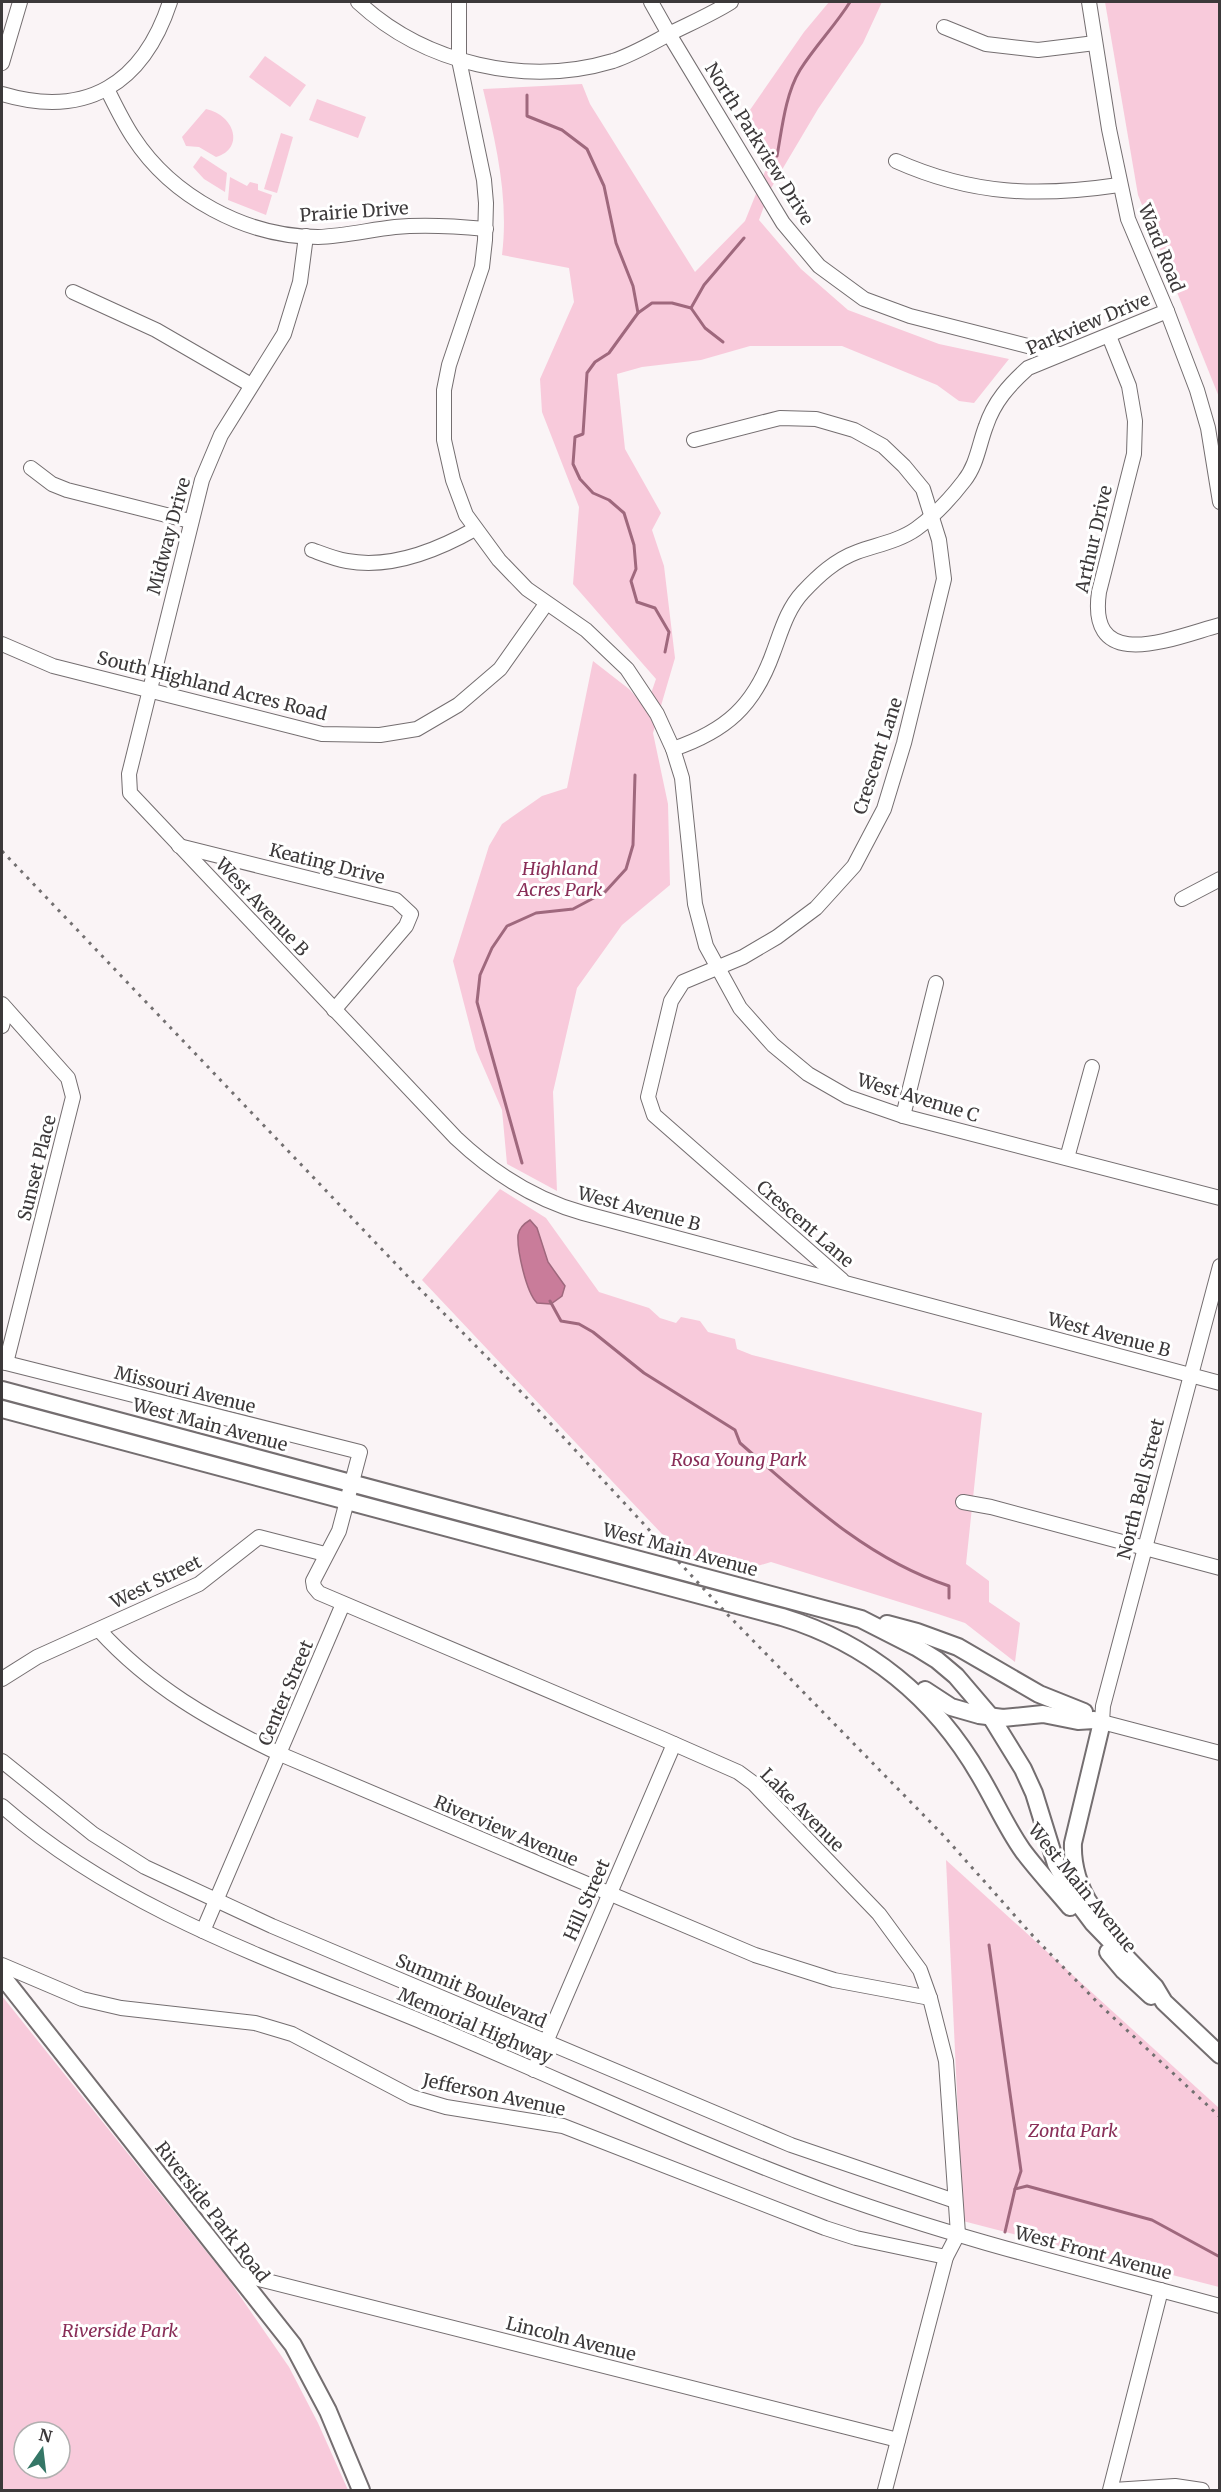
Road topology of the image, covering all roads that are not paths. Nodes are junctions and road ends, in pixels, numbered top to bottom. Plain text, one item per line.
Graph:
1 (21, 2) edge
2 (170, 2) edge
3 (358, 2) edge
4 (459, 2) edge
5 (651, 2) edge
6 (731, 2) edge
7 (1089, 2) edge
8 (944, 27) dead end
9 (669, 34) junction
10 (1095, 43) junction
11 (459, 60) junction
12 (2, 63) edge
13 (106, 89) junction
14 (2, 94) edge
15 (896, 161) dead end
16 (1119, 185) junction
17 (486, 229) junction
18 (306, 236) junction
19 (73, 292) dead end
20 (1167, 310) junction
21 (1109, 336) junction
22 (1059, 354) junction
23 (251, 385) junction
24 (694, 440) dead end
25 (31, 468) dead end
26 (1220, 502) edge
27 (932, 515) junction
28 (190, 521) junction
29 (475, 529) junction
30 (312, 550) dead end
31 (546, 604) junction
32 (1220, 625) edge
33 (2, 644) edge
34 (149, 688) junction
35 (673, 749) junction
36 (179, 846) junction
37 (1220, 879) edge
38 (1182, 899) dead end
39 (719, 967) junction
40 (936, 983) dead end
41 (3, 1007) edge
42 (334, 1010) junction
43 (2, 1026) edge
44 (1092, 1067) dead end
45 (903, 1116) junction
46 (1067, 1158) junction
47 (1220, 1198) edge
48 (1220, 1266) edge
49 (846, 1283) junction
50 (4, 1363) edge
51 (1190, 1375) junction
52 (1220, 1383) edge
53 (2, 1390) edge
54 (2, 1409) edge
55 (353, 1483) junction
56 (348, 1502) junction
57 (963, 1502) dead end
58 (1145, 1548) junction
59 (325, 1554) junction
60 (1220, 1568) edge
61 (343, 1604) junction
62 (861, 1619) junction
63 (99, 1630) junction
64 (827, 1633) junction
65 (2, 1678) edge
66 (991, 1717) junction
67 (1098, 1721) junction
68 (674, 1744) junction
69 (1220, 1753) edge
70 (280, 1754) junction
71 (2, 1761) edge
72 (2, 1806) edge
73 (610, 1895) junction
74 (216, 1900) junction
75 (203, 1931) junction
76 (2, 1965) edge
77 (1137, 1967) junction
78 (2, 1976) edge
79 (930, 1998) junction
80 (1164, 2002) junction
81 (546, 2043) junction
82 (1220, 2055) edge
83 (534, 2070) junction
84 (955, 2201) junction
85 (958, 2234) junction
86 (946, 2257) junction
87 (234, 2273) junction
88 (1161, 2290) junction
89 (1220, 2306) edge
90 (898, 2440) junction
91 (361, 2490) edge
92 (885, 2490) edge
93 (1112, 2490) edge
94 (1202, 2490) edge

1 - 12 street
2 - 13 street
3 - 11 street
4 - 11 street, West Avenue C
5 - 9 street, North Parkview Drive
6 - 9 street
7 - 10 street, Ward Road
8 - 10 street
9 - 11 street
9 - 22 street, North Parkview Drive
10 - 16 street, Ward Road
11 - 17 street, West Avenue C
13 - 14 street
13 - 18 street, Prairie Drive
15 - 16 street
16 - 20 street, Ward Road
17 - 18 street, Prairie Drive
17 - 29 street, West Avenue C
18 - 23 street, Midway Drive
19 - 23 street
20 - 21 street, Parkview Drive
20 - 26 street, Ward Road
21 - 22 street, Parkview Drive
21 - 32 street, Arthur Drive
22 - 27 street, Parkview Drive
23 - 28 street, Midway Drive
24 - 27 street, Crescent Lane
25 - 28 street
27 - 35 street, Parkview Drive
27 - 39 street, Crescent Lane
28 - 34 street, Midway Drive
29 - 30 street
29 - 31 street, West Avenue C
31 - 34 street, South Highland Acres Road
31 - 35 street, West Avenue C
33 - 34 street, South Highland Acres Road
34 - 36 street, Midway Drive
35 - 39 street, West Avenue C
36 - 42 street, West Avenue B
36 - 42 street, Keating Drive
37 - 38 street
39 - 45 street, West Avenue C
39 - 49 street, Crescent Lane
40 - 45 street
41 - 43 street
41 - 50 street, Sunset Place
42 - 49 street, West Avenue B
44 - 46 street
45 - 46 street, West Avenue C
46 - 47 street, West Avenue C
48 - 51 street, North Bell Street
49 - 51 street, West Avenue B
50 - 55 street, Missouri Avenue
51 - 52 street, West Avenue B
51 - 58 street, North Bell Street
53 - 55 main road, West Main Avenue
54 - 56 main road, West Main Avenue
55 - 56 street
55 - 62 main road, West Main Avenue
56 - 59 street
56 - 64 main road, West Main Avenue
57 - 58 street
58 - 60 street
58 - 67 street, North Bell Street
59 - 61 street
59 - 63 street, West Street
61 - 68 street, Lake Avenue
61 - 70 street, Center Street
62 - 66 main road, West Main Avenue
62 - 67 main road
63 - 65 street, West Street
63 - 70 street, Riverview Avenue
64 - 66 main road
64 - 80 main road, West Main Avenue
66 - 67 main road
66 - 77 main road, West Main Avenue
67 - 69 street
67 - 77 main road
68 - 73 street, Hill Street
68 - 79 street, Lake Avenue
70 - 73 street, Riverview Avenue
70 - 74 street, Center Street
71 - 74 street, Summit Boulevard
72 - 75 street, Memorial Highway
73 - 79 street, Riverview Avenue
73 - 81 street, Hill Street
74 - 75 street, Center Street
74 - 81 street, Summit Boulevard
75 - 83 street, Memorial Highway
76 - 86 street, Jefferson Avenue
77 - 80 main road, West Main Avenue
78 - 87 main road, Riverside Park Road
79 - 84 street, Lake Avenue
80 - 82 main road, West Main Avenue
81 - 83 street, Hill Street
81 - 84 street, Summit Boulevard
83 - 85 street, Memorial Highway
84 - 85 street, Lake Avenue
85 - 86 street
85 - 88 street, West Front Avenue
86 - 90 street
87 - 90 street, Lincoln Avenue
87 - 91 main road, Riverside Park Road
88 - 89 street, West Front Avenue
88 - 93 street
90 - 92 street
93 - 94 street

